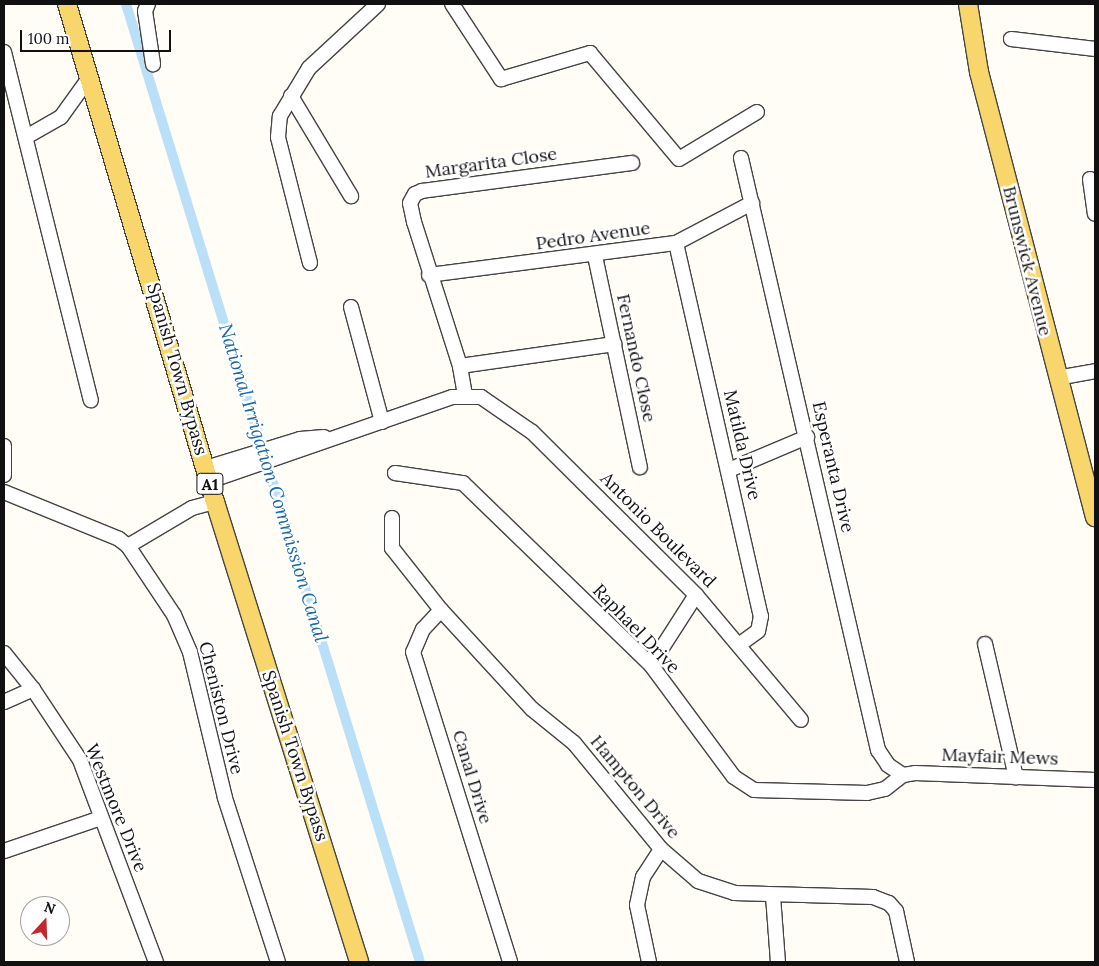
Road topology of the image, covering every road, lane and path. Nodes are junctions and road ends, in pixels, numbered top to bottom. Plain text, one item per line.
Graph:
1 (67, 4) edge
2 (148, 4) edge
3 (378, 4) edge
4 (454, 4) edge
5 (968, 4) edge
6 (1011, 39) dead end
7 (1095, 49) edge
8 (4, 52) edge
9 (153, 64) dead end
10 (89, 78) junction
11 (291, 96) junction
12 (757, 112) dead end
13 (26, 137) junction
14 (741, 158) dead end
15 (632, 163) dead end
16 (1090, 179) dead end
17 (351, 196) dead end
18 (752, 203) junction
19 (1095, 214) edge
20 (676, 244) junction
21 (595, 256) junction
22 (310, 263) dead end
23 (429, 275) junction
24 (351, 307) dead end
25 (614, 344) junction
26 (460, 366) junction
27 (1095, 371) edge
28 (1057, 378) junction
29 (465, 395) junction
30 (91, 400) dead end
31 (382, 422) junction
32 (807, 437) junction
33 (4, 446) edge
34 (640, 467) dead end
35 (729, 470) junction
36 (395, 473) dead end
37 (208, 474) junction
38 (4, 475) edge
39 (4, 492) edge
40 (215, 502) junction
41 (1095, 517) edge
42 (392, 518) dead end
43 (128, 546) junction
44 (696, 595) junction
45 (441, 610) junction
46 (985, 644) dead end
47 (739, 645) junction
48 (4, 653) edge
49 (651, 665) junction
50 (33, 689) junction
51 (4, 702) edge
52 (801, 720) dead end
53 (903, 775) junction
54 (1016, 777) junction
55 (1095, 780) edge
56 (101, 818) junction
57 (661, 849) junction
58 (4, 851) edge
59 (773, 896) junction
60 (156, 962) edge
61 (278, 962) edge
62 (359, 962) edge
63 (510, 962) edge
64 (649, 962) edge
65 (778, 962) edge
66 (907, 962) edge

1 - 10 main road, Spanish Town Bypass / A1
2 - 9 street
3 - 11 street
4 - 12 street
5 - 28 main road, Brunswick Avenue
6 - 7 street
8 - 13 street
10 - 13 street
10 - 37 main road, Spanish Town Bypass / A1
11 - 17 street
11 - 22 street
13 - 30 street
14 - 18 street, Esperanta Drive
15 - 23 street, Margarita Close
16 - 19 street
18 - 20 street, Pedro Avenue
18 - 32 street, Esperanta Drive
20 - 21 street, Pedro Avenue
20 - 35 street, Matilda Drive
21 - 23 street, Pedro Avenue
21 - 25 street, Fernando Close
23 - 26 street, Margarita Close
24 - 31 street
25 - 26 street
25 - 34 street, Fernando Close
26 - 29 street, Margarita Close
27 - 28 street
28 - 41 main road, Brunswick Avenue
29 - 31 street
29 - 44 street, Antonio Boulevard
31 - 37 street
32 - 35 street
32 - 53 street, Esperanta Drive
33 - 38 street
35 - 47 street, Matilda Drive
36 - 49 street, Raphael Drive
37 - 40 main road, Spanish Town Bypass / A1
39 - 43 street, Cheniston Drive
40 - 43 street
40 - 62 main road, Spanish Town Bypass / A1
42 - 45 street, Hampton Drive
43 - 61 street, Cheniston Drive
44 - 47 street, Antonio Boulevard
44 - 49 street
45 - 57 street, Hampton Drive
45 - 63 street, Canal Drive
46 - 54 street
47 - 52 street, Antonio Boulevard
48 - 50 street, Westmore Drive
49 - 53 street, Raphael Drive
50 - 51 street
50 - 56 street, Westmore Drive
53 - 54 street, Mayfair Mews
54 - 55 street, Mayfair Mews
56 - 58 street
56 - 60 street, Westmore Drive
57 - 59 street, Hampton Drive
57 - 64 street
59 - 65 street
59 - 66 street, Hampton Drive

